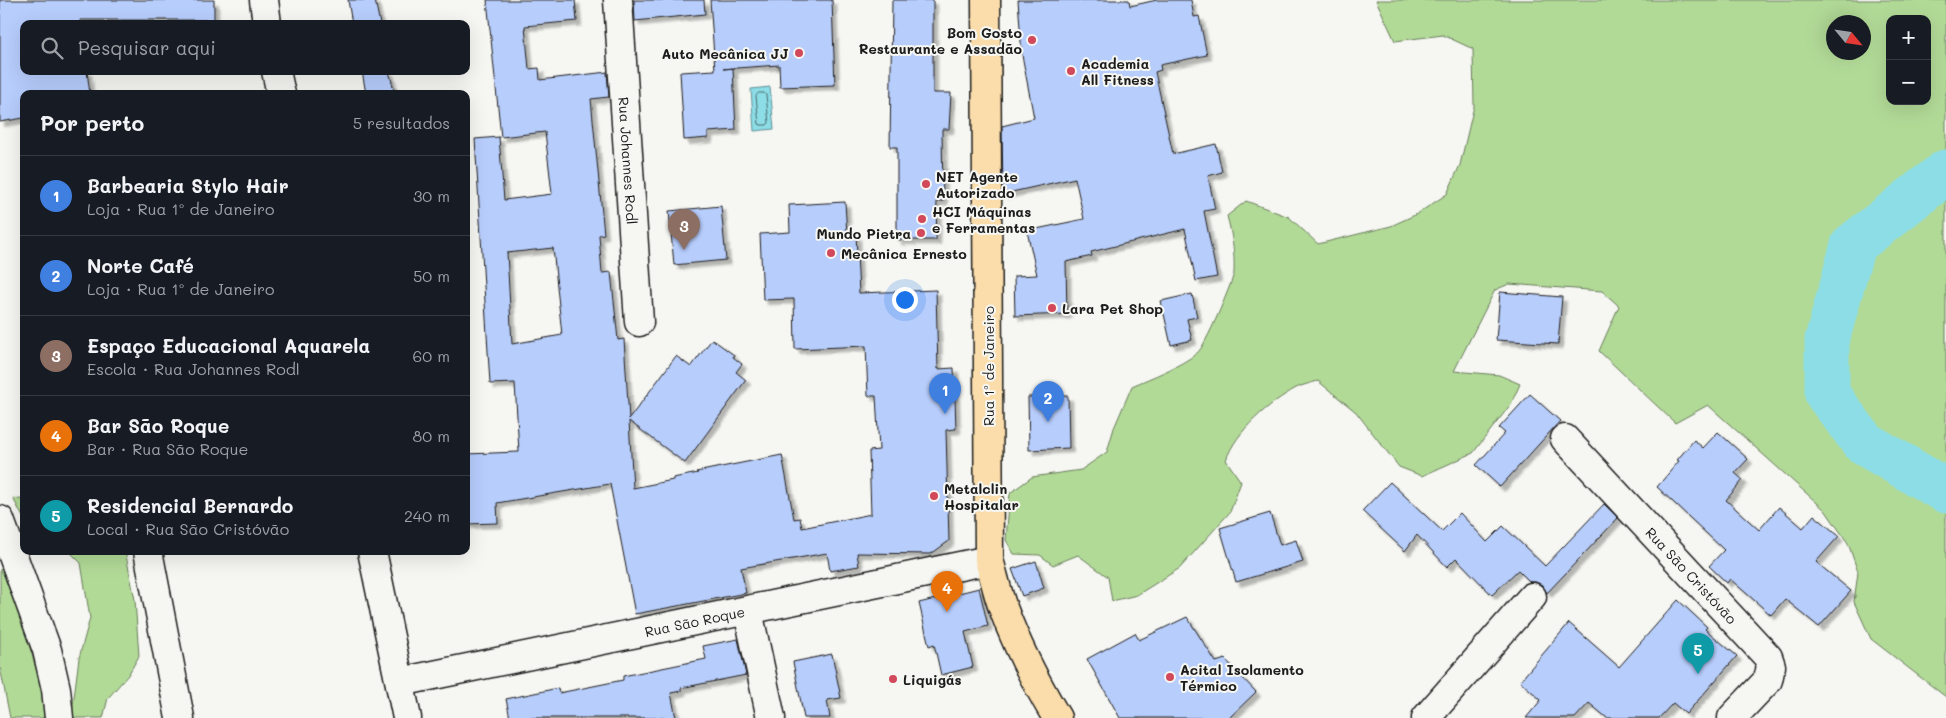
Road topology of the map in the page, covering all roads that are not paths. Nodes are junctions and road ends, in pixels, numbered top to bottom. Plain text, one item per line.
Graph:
1 (264, 0) edge
2 (618, 0) edge
3 (986, 0) edge
4 (266, 20) edge
5 (277, 75) edge
6 (280, 90) edge
7 (639, 322) dead end
8 (1565, 439) dead end
9 (0, 520) edge
10 (149, 555) edge
11 (373, 555) edge
12 (989, 560) junction
13 (1532, 597) dead end
14 (748, 611) junction
15 (400, 682) junction
16 (59, 718) edge
17 (180, 718) edge
18 (408, 718) edge
19 (771, 718) edge
20 (1057, 718) edge
21 (1426, 718) edge
22 (1732, 718) edge

1 - 4 street
2 - 7 street, Rua Johannes Rodl
3 - 12 main road, Rua 1º de Janeiro
5 - 6 street
8 - 22 street, Rua São Cristóvão
9 - 16 street
10 - 17 street
11 - 15 street
12 - 14 street, Rua São Roque
12 - 20 main road, Rua 1º de Janeiro
13 - 21 street
14 - 15 street, Rua São Roque
14 - 19 street
15 - 18 street

